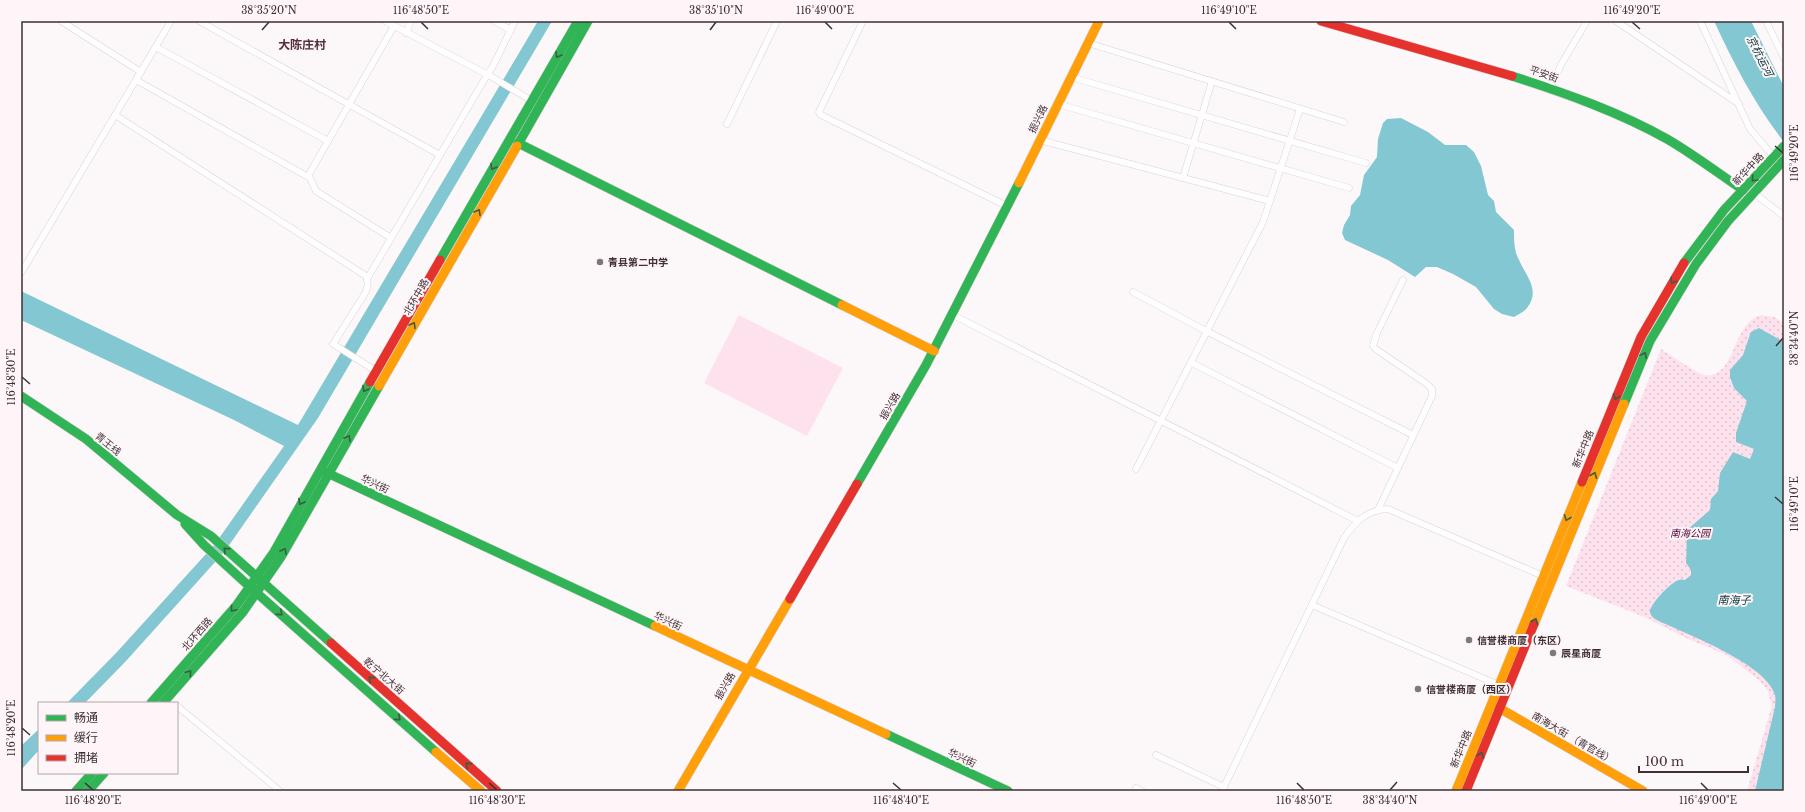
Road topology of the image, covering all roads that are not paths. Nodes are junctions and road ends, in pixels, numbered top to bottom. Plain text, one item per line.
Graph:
1 (61, 21) edge
2 (171, 21) edge
3 (199, 21) edge
4 (385, 21) edge
5 (411, 21) edge
6 (494, 21) edge
7 (515, 21) edge
8 (578, 21) edge
9 (588, 21) edge
10 (777, 21) edge
11 (863, 21) edge
12 (1099, 21) edge
13 (1321, 21) edge
14 (1587, 21) edge
15 (1616, 21) edge
16 (1700, 21) edge
17 (1766, 21) edge
18 (69, 23) edge
19 (394, 26) junction
20 (511, 30) junction
21 (406, 33) junction
22 (1088, 43) junction
23 (156, 47) junction
24 (1784, 58) edge
25 (141, 72) junction
26 (487, 75) junction
27 (1071, 77) junction
28 (136, 80) junction
29 (1212, 81) junction
30 (1550, 88) junction
31 (532, 101) junction
32 (349, 104) junction
33 (1058, 104) junction
34 (1739, 104) junction
35 (1300, 109) junction
36 (115, 115) junction
37 (1202, 115) junction
38 (1344, 122) dead end
39 (727, 124) dead end
40 (1040, 140) junction
41 (1290, 141) junction
42 (328, 142) junction
43 (518, 143) junction
44 (1193, 143) junction
45 (1779, 151) edge
46 (440, 154) junction
47 (1784, 160) edge
48 (1366, 163) dead end
49 (1281, 168) junction
50 (308, 176) junction
51 (1183, 178) junction
52 (1349, 188) dead end
53 (1743, 190) junction
54 (1754, 193) junction
55 (1270, 201) junction
56 (1007, 206) junction
57 (1784, 216) edge
58 (390, 238) junction
59 (21, 273) edge
60 (367, 279) junction
61 (1403, 280) dead end
62 (1133, 292) dead end
63 (953, 315) junction
64 (1208, 332) junction
65 (934, 351) junction
66 (1192, 363) junction
67 (376, 371) junction
68 (21, 396) edge
69 (1161, 422) junction
70 (1413, 435) junction
71 (1398, 468) junction
72 (1136, 469) dead end
73 (324, 472) junction
74 (1378, 510) junction
75 (177, 515) junction
76 (1358, 521) junction
77 (1543, 576) junction
78 (260, 581) junction
79 (254, 590) junction
80 (1312, 605) junction
81 (747, 671) junction
82 (1499, 684) junction
83 (168, 701) edge
84 (153, 702) edge
85 (1491, 703) junction
86 (178, 707) edge
87 (1500, 708) junction
88 (1156, 755) dead end
89 (91, 774) edge
90 (103, 774) edge
91 (1223, 789) edge
92 (76, 791) edge
93 (88, 791) edge
94 (280, 791) edge
95 (481, 791) edge
96 (497, 791) edge
97 (678, 791) edge
98 (1008, 791) edge
99 (1456, 791) edge
100 (1466, 791) edge
101 (1644, 791) edge

1 - 18 street
2 - 23 street
3 - 32 street
4 - 19 street
5 - 21 street
6 - 20 street
7 - 20 street
8 -> 31 main road, 北环中路
9 - 43 main road, 北环中路
10 - 39 street
11 - 56 street
12 - 22 main road, 振兴路
13 - 30 main road, 平安街
14 - 30 street
15 - 34 street
16 - 34 street
17 - 24 street
18 - 25 street
19 - 21 street
19 - 32 street
20 - 26 street
21 - 26 street
22 - 27 main road, 振兴路
22 - 29 street
23 - 25 street
23 - 42 street
25 - 28 street
26 - 31 street
26 - 46 street
27 - 33 main road, 振兴路
27 - 37 street
28 - 36 street
28 - 50 street
29 - 35 street
29 - 37 street
30 - 53 main road, 平安街
31 -> 67 main road, 北环中路
32 - 42 street
32 - 46 street
33 - 40 main road, 振兴路
33 - 44 street
34 - 45 street
35 - 38 street
35 - 41 street
36 - 59 street
36 - 60 street
37 - 41 street
37 - 44 street
40 - 51 street
40 - 56 main road, 振兴路
41 - 48 street
41 - 49 street
42 - 50 street
43 - 65 main road
73 -> 43 main road, 北环中路
44 - 49 street
44 - 51 street
45 -> 53 main road, 新华中路
46 - 58 street
47 - 54 main road, 新华中路
49 - 52 street
49 - 55 street
50 - 58 street
51 - 55 street
53 -> 77 main road, 新华中路
54 - 57 street
87 -> 54 main road, 新华中路
55 - 64 street
56 - 63 main road, 振兴路
58 - 60 street
60 - 67 street
61 - 70 street
62 - 64 street
63 - 65 main road, 振兴路
63 - 69 street
64 - 66 street
64 - 70 street
65 - 81 main road, 振兴路
66 - 69 street
66 - 71 street
67 -> 73 main road, 北环中路
68 - 75 main road, 青王线
69 - 72 street
69 - 76 street
70 - 71 street
71 - 74 street
73 - 78 main road, 北环中路
73 - 81 main road, 华兴街
74 - 76 street
74 - 77 street
78 -> 75 main road, 乾宁北大街
75 - 79 main road
76 - 80 street
77 - 82 main road, 新华中路
78 - 79 main road, 北环西路
96 -> 78 main road, 乾宁北大街
83 -> 79 main road, 北环西路
79 -> 84 main road, 北环西路
79 -> 95 main road
80 - 82 street
80 - 91 street
81 - 97 main road, 振兴路
81 - 98 main road, 华兴街
82 - 85 main road, 新华中路
85 - 87 main road, 南海大街 （青官线）
85 - 99 main road, 新华中路
86 - 94 street
100 -> 87 main road, 新华中路
87 - 101 main road, 南海大街 （青官线）
88 - 91 street
89 - 92 main road
90 - 93 main road

